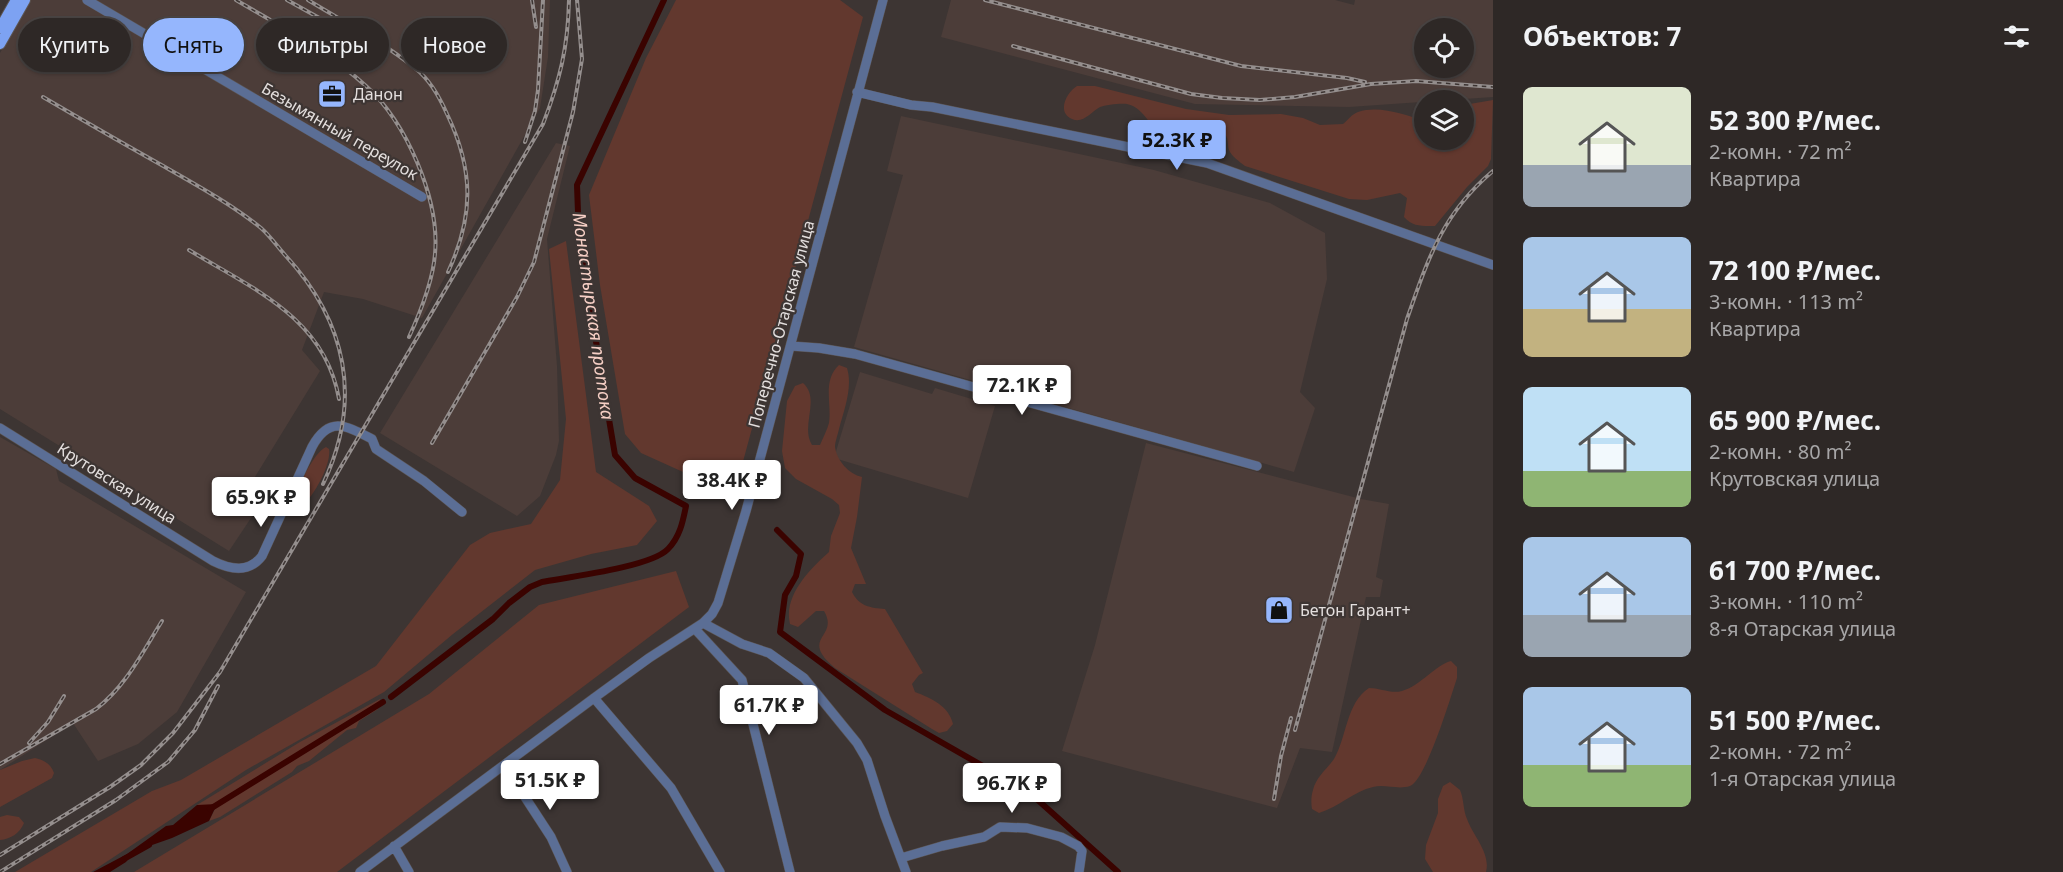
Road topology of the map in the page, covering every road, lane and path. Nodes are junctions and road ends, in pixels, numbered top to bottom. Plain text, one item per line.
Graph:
1 (16, 0) edge
2 (25, 0) edge
3 (87, 0) edge
4 (883, 0) edge
5 (0, 28) edge
6 (0, 44) edge
7 (857, 92) junction
8 (422, 197) dead end
9 (1493, 265) edge
10 (791, 346) junction
11 (0, 428) edge
12 (1257, 466) dead end
13 (462, 512) dead end
14 (699, 626) junction
15 (594, 698) junction
16 (504, 765) junction
17 (394, 846) junction
18 (901, 858) junction
19 (360, 872) edge
20 (409, 872) edge
21 (567, 872) edge
22 (720, 872) edge
23 (790, 872) edge
24 (906, 872) edge
25 (1079, 872) edge

1 - 5 main road
2 - 6 main road
3 - 8 street, Безымянный переулок
4 - 7 street, Поперечно-Отарская улица
7 - 9 street
7 - 10 street, Поперечно-Отарская улица
10 - 12 street
10 - 14 street, Поперечно-Отарская улица
11 - 13 street, Крутовская улица
14 - 15 street, Поперечно-Отарская улица
14 - 18 street
14 - 23 street
15 - 16 street, Поперечно-Отарская улица
15 - 22 street
16 - 17 street, Поперечно-Отарская улица
16 - 21 street
17 - 19 street, Поперечно-Отарская улица
17 - 20 street
18 - 24 street
18 - 25 street

